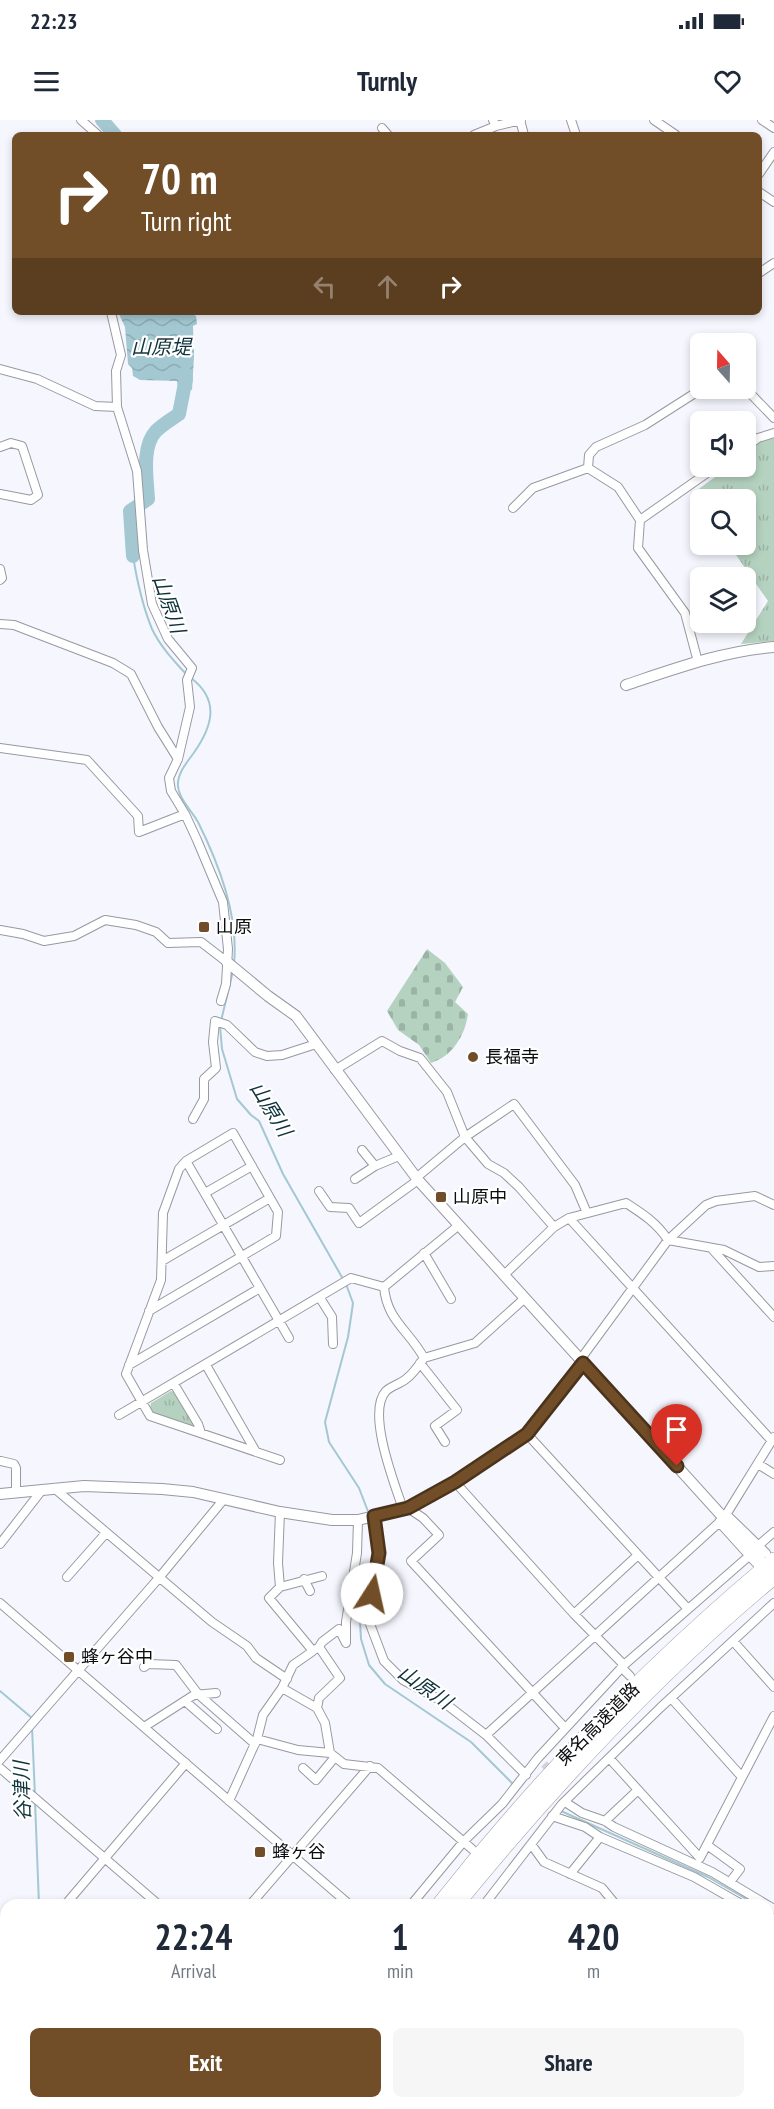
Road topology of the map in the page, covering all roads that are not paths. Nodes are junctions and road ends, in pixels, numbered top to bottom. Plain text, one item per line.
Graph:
1 (81, 120) edge
2 (520, 120) edge
3 (654, 120) edge
4 (762, 120) edge
5 (495, 123) edge
6 (774, 128) edge
7 (95, 132) edge
8 (479, 132) edge
9 (672, 132) edge
10 (774, 152) edge
11 (762, 170) edge
12 (112, 315) edge
13 (0, 369) edge
14 (690, 396) edge
15 (756, 399) edge
16 (117, 407) junction
17 (774, 418) edge
18 (774, 433) edge
19 (756, 440) edge
20 (0, 447) edge
21 (588, 468) junction
22 (701, 477) edge
23 (0, 494) edge
24 (513, 508) dead end
25 (640, 520) junction
26 (0, 569) edge
27 (0, 580) edge
28 (0, 624) edge
29 (774, 647) edge
30 (699, 662) junction
31 (626, 685) dead end
32 (0, 748) edge
33 (178, 759) junction
34 (185, 814) junction
35 (0, 930) edge
36 (227, 962) junction
37 (221, 1001) dead end
38 (316, 1044) junction
39 (335, 1070) junction
40 (193, 1119) dead end
41 (465, 1137) junction
42 (362, 1150) dead end
43 (399, 1156) junction
44 (186, 1161) junction
45 (252, 1166) junction
46 (375, 1166) junction
47 (355, 1179) dead end
48 (417, 1179) junction
49 (319, 1191) dead end
50 (205, 1193) junction
51 (270, 1198) junction
52 (774, 1206) edge
53 (587, 1214) junction
54 (570, 1218) junction
55 (459, 1225) junction
56 (223, 1226) junction
57 (554, 1227) junction
58 (668, 1240) junction
59 (712, 1248) junction
60 (424, 1253) junction
61 (241, 1257) junction
62 (162, 1262) junction
63 (774, 1266) edge
64 (504, 1275) junction
65 (384, 1287) junction
66 (260, 1288) junction
67 (633, 1288) junction
68 (320, 1298) junction
69 (525, 1298) junction
70 (451, 1299) dead end
71 (149, 1311) junction
72 (774, 1317) edge
73 (279, 1322) junction
74 (289, 1338) dead end
75 (333, 1344) dead end
76 (422, 1361) junction
77 (581, 1362) junction
78 (129, 1365) junction
79 (206, 1365) junction
80 (174, 1384) junction
81 (142, 1402) junction
82 (119, 1416) dead end
83 (201, 1433) junction
84 (527, 1434) junction
85 (773, 1439) edge
86 (445, 1442) dead end
87 (256, 1452) junction
88 (280, 1460) dead end
89 (1, 1461) edge
90 (758, 1464) junction
91 (774, 1474) edge
92 (455, 1482) junction
93 (54, 1488) junction
94 (42, 1490) junction
95 (16, 1492) junction
96 (0, 1494) edge
97 (224, 1499) junction
98 (405, 1508) junction
99 (280, 1512) junction
100 (374, 1516) junction
101 (723, 1518) junction
102 (358, 1520) junction
103 (774, 1532) edge
104 (106, 1533) junction
105 (0, 1544) edge
106 (759, 1545) junction
107 (638, 1555) junction
108 (761, 1558) edge
109 (322, 1576) dead end
110 (67, 1577) dead end
111 (774, 1577) edge
112 (659, 1578) junction
113 (159, 1579) junction
114 (304, 1580) junction
115 (280, 1587) junction
116 (310, 1592) dead end
117 (0, 1603) edge
118 (774, 1603) edge
119 (688, 1609) junction
120 (574, 1614) junction
121 (594, 1635) junction
122 (733, 1641) junction
123 (316, 1649) junction
124 (623, 1666) junction
125 (144, 1667) dead end
126 (78, 1671) junction
127 (630, 1676) dead end
128 (287, 1679) junction
129 (774, 1687) edge
130 (282, 1688) junction
131 (532, 1692) junction
132 (216, 1693) dead end
133 (198, 1694) junction
134 (672, 1699) junction
135 (653, 1700) dead end
136 (185, 1701) junction
137 (317, 1708) junction
138 (660, 1708) junction
139 (774, 1716) edge
140 (144, 1727) junction
141 (565, 1728) junction
142 (217, 1729) dead end
143 (486, 1734) junction
144 (256, 1742) junction
145 (333, 1755) junction
146 (610, 1759) junction
147 (0, 1761) edge
148 (186, 1763) junction
149 (370, 1766) junction
150 (0, 1768) edge
151 (303, 1768) dead end
152 (526, 1775) junction
153 (742, 1777) junction
154 (638, 1790) junction
155 (229, 1801) junction
156 (564, 1803) junction
157 (553, 1815) junction
158 (605, 1821) junction
159 (600, 1837) junction
160 (464, 1841) junction
161 (531, 1844) junction
162 (708, 1845) junction
163 (472, 1849) dead end
164 (292, 1856) junction
165 (105, 1859) junction
166 (698, 1862) junction
167 (497, 1872) dead end
168 (570, 1874) junction
169 (505, 1878) junction
170 (730, 1882) junction
171 (70, 1899) edge
172 (152, 1899) edge
173 (255, 1899) edge
174 (343, 1899) edge
175 (416, 1899) edge
176 (444, 1899) edge
177 (461, 1899) edge
178 (489, 1899) edge
179 (611, 1899) edge
180 (732, 1899) edge
181 (755, 1899) edge

1 - 7 street
2 - 5 street
3 - 9 street
4 - 6 street
5 - 8 street
10 - 11 street
12 - 16 street
13 - 16 street
14 - 21 street
15 - 17 street
16 - 33 street
18 - 19 street
20 - 23 street
21 - 24 street
21 - 25 street
22 - 25 street
25 - 30 street
26 - 27 street
28 - 33 street
29 - 30 street
30 - 31 street
32 - 34 street
33 - 34 street
34 - 36 street
35 - 36 street
36 - 37 street
36 - 38 street
38 - 39 street
38 - 40 street
39 - 41 street
39 - 43 street
41 - 48 street
41 - 53 street
41 - 57 street
42 - 46 street
43 - 46 street
43 - 48 street
44 - 45 street
44 - 50 street
44 - 62 street
45 - 50 street
45 - 51 street
46 - 47 street
48 - 49 street
48 - 55 street
50 - 56 street
51 - 56 street
51 - 61 street
52 - 58 street
53 - 54 street
53 - 58 street
54 - 57 street
54 - 67 street
55 - 60 street
55 - 64 street
56 - 61 street
56 - 62 street
57 - 64 street
58 - 59 street
58 - 67 street
59 - 63 street
59 - 72 street
60 - 65 street
60 - 70 street
61 - 66 street
61 - 71 street
62 - 71 street
64 - 69 street
65 - 68 street
65 - 76 street
66 - 73 street
66 - 78 street
67 - 77 street
67 - 85 street
68 - 73 street
68 - 75 street
69 - 76 street
69 - 77 street
71 - 78 street
73 - 74 street
73 - 79 street
76 - 86 street
76 - 98 street
77 - 84 street
77 - 101 street
78 - 81 street
79 - 80 street
79 - 87 street
80 - 81 street
80 - 83 street
81 - 82 street
81 - 83 street
83 - 87 street
84 - 92 street
84 - 107 street
85 - 90 street
87 - 88 street
89 - 95 street
90 - 91 street
90 - 101 street
92 - 98 street
92 - 120 street
93 - 94 street
93 - 97 street
93 - 104 street
94 - 95 street
94 - 105 street
95 - 96 street
97 - 99 street
97 - 113 street
98 - 100 street
98 - 131 street
99 - 102 street
99 - 115 street
100 - 102 street
100 - 143 street
101 - 106 street
101 - 108 street
101 - 112 street
102 - 123 street
103 - 106 street
104 - 110 street
104 - 113 street
106 - 108 street
107 - 112 street
107 - 120 street
108 - 119 street
108 - 176 highway, 東名高速道路
109 - 114 street
111 - 177 highway, 東名高速道路
112 - 119 street
112 - 121 street
113 - 126 street
113 - 128 street
114 - 115 street
114 - 116 street
115 - 123 street
117 - 126 street
118 - 122 street
119 - 124 street
120 - 121 street
121 - 124 street
121 - 131 street
122 - 129 street
122 - 134 street
123 - 128 street
123 - 137 street
124 - 127 street
124 - 141 street
125 - 133 street
126 - 140 street
126 - 147 street
128 - 130 street
130 - 137 street
130 - 144 street
131 - 141 street
131 - 143 street
132 - 133 street
133 - 136 street
133 - 144 street
134 - 138 street
134 - 153 street
135 - 138 street
136 - 140 street
136 - 142 street
137 - 145 street
138 - 146 street
139 - 153 street
140 - 148 street
141 - 152 street
143 - 152 street
144 - 145 street
144 - 155 street
145 - 149 street
145 - 151 street
146 - 154 street
146 - 156 street
148 - 155 street
148 - 165 street
149 - 160 street
149 - 164 street
150 - 165 street
152 - 160 street
153 - 162 street
154 - 158 street
154 - 166 street
155 - 164 street
156 - 157 street
156 - 158 street
157 - 159 street
157 - 161 street
158 - 166 street
159 - 168 street
159 - 180 street
160 - 163 street
160 - 175 street
161 - 168 street
161 - 169 street
162 - 166 street
162 - 170 street
164 - 173 street
164 - 174 street
165 - 171 street
165 - 172 street
166 - 170 street
167 - 169 street
168 - 179 street
169 - 178 street
170 - 181 street

